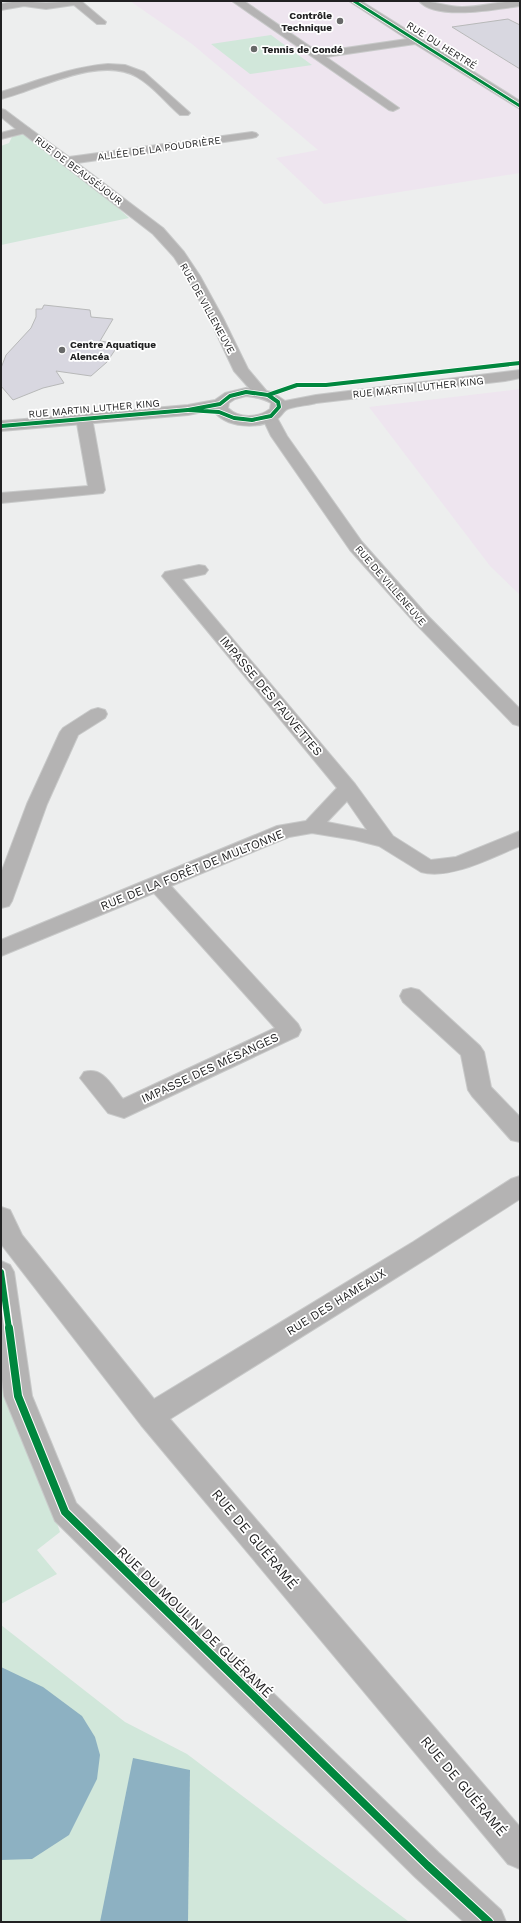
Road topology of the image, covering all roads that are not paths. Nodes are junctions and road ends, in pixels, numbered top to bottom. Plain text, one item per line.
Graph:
1 (237, 1) edge
2 (373, 1) edge
3 (424, 1) edge
4 (76, 2) edge
5 (356, 2) edge
6 (520, 3) edge
7 (1, 7) edge
8 (101, 22) dead end
9 (418, 41) junction
10 (317, 55) junction
11 (1, 96) edge
12 (520, 106) edge
13 (392, 108) dead end
14 (1, 112) edge
15 (184, 113) dead end
16 (25, 130) junction
17 (252, 135) dead end
18 (1, 136) edge
19 (66, 161) junction
20 (155, 229) joint
21 (241, 372) junction
22 (520, 375) edge
23 (225, 404) junction
24 (271, 404) junction
25 (84, 418) junction
26 (240, 420) junction
27 (1, 426) edge
28 (279, 436) junction
29 (1, 498) edge
30 (200, 570) dead end
31 (98, 714) dead end
32 (520, 720) edge
33 (348, 788) junction
34 (312, 826) junction
35 (520, 838) edge
36 (386, 841) junction
37 (157, 884) junction
38 (1, 901) edge
39 (1, 948) edge
40 (411, 996) dead end
41 (92, 1078) dead end
42 (520, 1133) edge
43 (520, 1186) edge
44 (5, 1240) edge
45 (1, 1272) edge
46 (151, 1416) junction
47 (520, 1852) edge
48 (489, 1922) edge

1 - 10 street
2 - 5 street
3 - 6 street
4 - 7 street
4 - 8 street
5 - 9 street, RUE DU HERTRÉ
9 - 10 street
9 - 12 street, RUE DU HERTRÉ
10 - 13 street
11 - 15 street
14 - 16 street, RUE DE BEAUSÉJOUR
16 - 18 street
16 - 19 street, RUE DE BEAUSÉJOUR
17 - 19 street, ALLÉE DE LA POUDRIÈRE
19 - 20 street, RUE DE BEAUSÉJOUR
20 - 21 street, RUE DE VILLENEUVE
21 - 23 street
21 - 24 street
22 - 24 street, RUE MARTIN LUTHER KING
23 - 24 street
23 - 25 street, RUE MARTIN LUTHER KING
23 - 26 street
24 - 26 street
24 - 28 street, RUE DE VILLENEUVE
25 - 27 street, RUE MARTIN LUTHER KING
25 - 29 street
26 - 28 street
28 - 32 street, RUE DE VILLENEUVE
30 - 33 street, IMPASSE DES FAUVETTES
31 - 38 street
33 - 34 street
33 - 36 street, IMPASSE DES FAUVETTES
34 - 36 street, RUE DE LA FORÊT DE MULTONNE
34 - 37 street, RUE DE LA FORÊT DE MULTONNE
35 - 36 street, RUE DE LA FORÊT DE MULTONNE
37 - 39 street, RUE DE LA FORÊT DE MULTONNE
37 - 41 street, IMPASSE DES MÉSANGES
40 - 42 street
43 - 46 street, RUE DES HAMEAUX
44 - 46 street, RUE DE GUÉRAMÉ
45 - 48 street, RUE DU MOULIN DE GUÉRAMÉ
46 - 47 street, RUE DE GUÉRAMÉ

